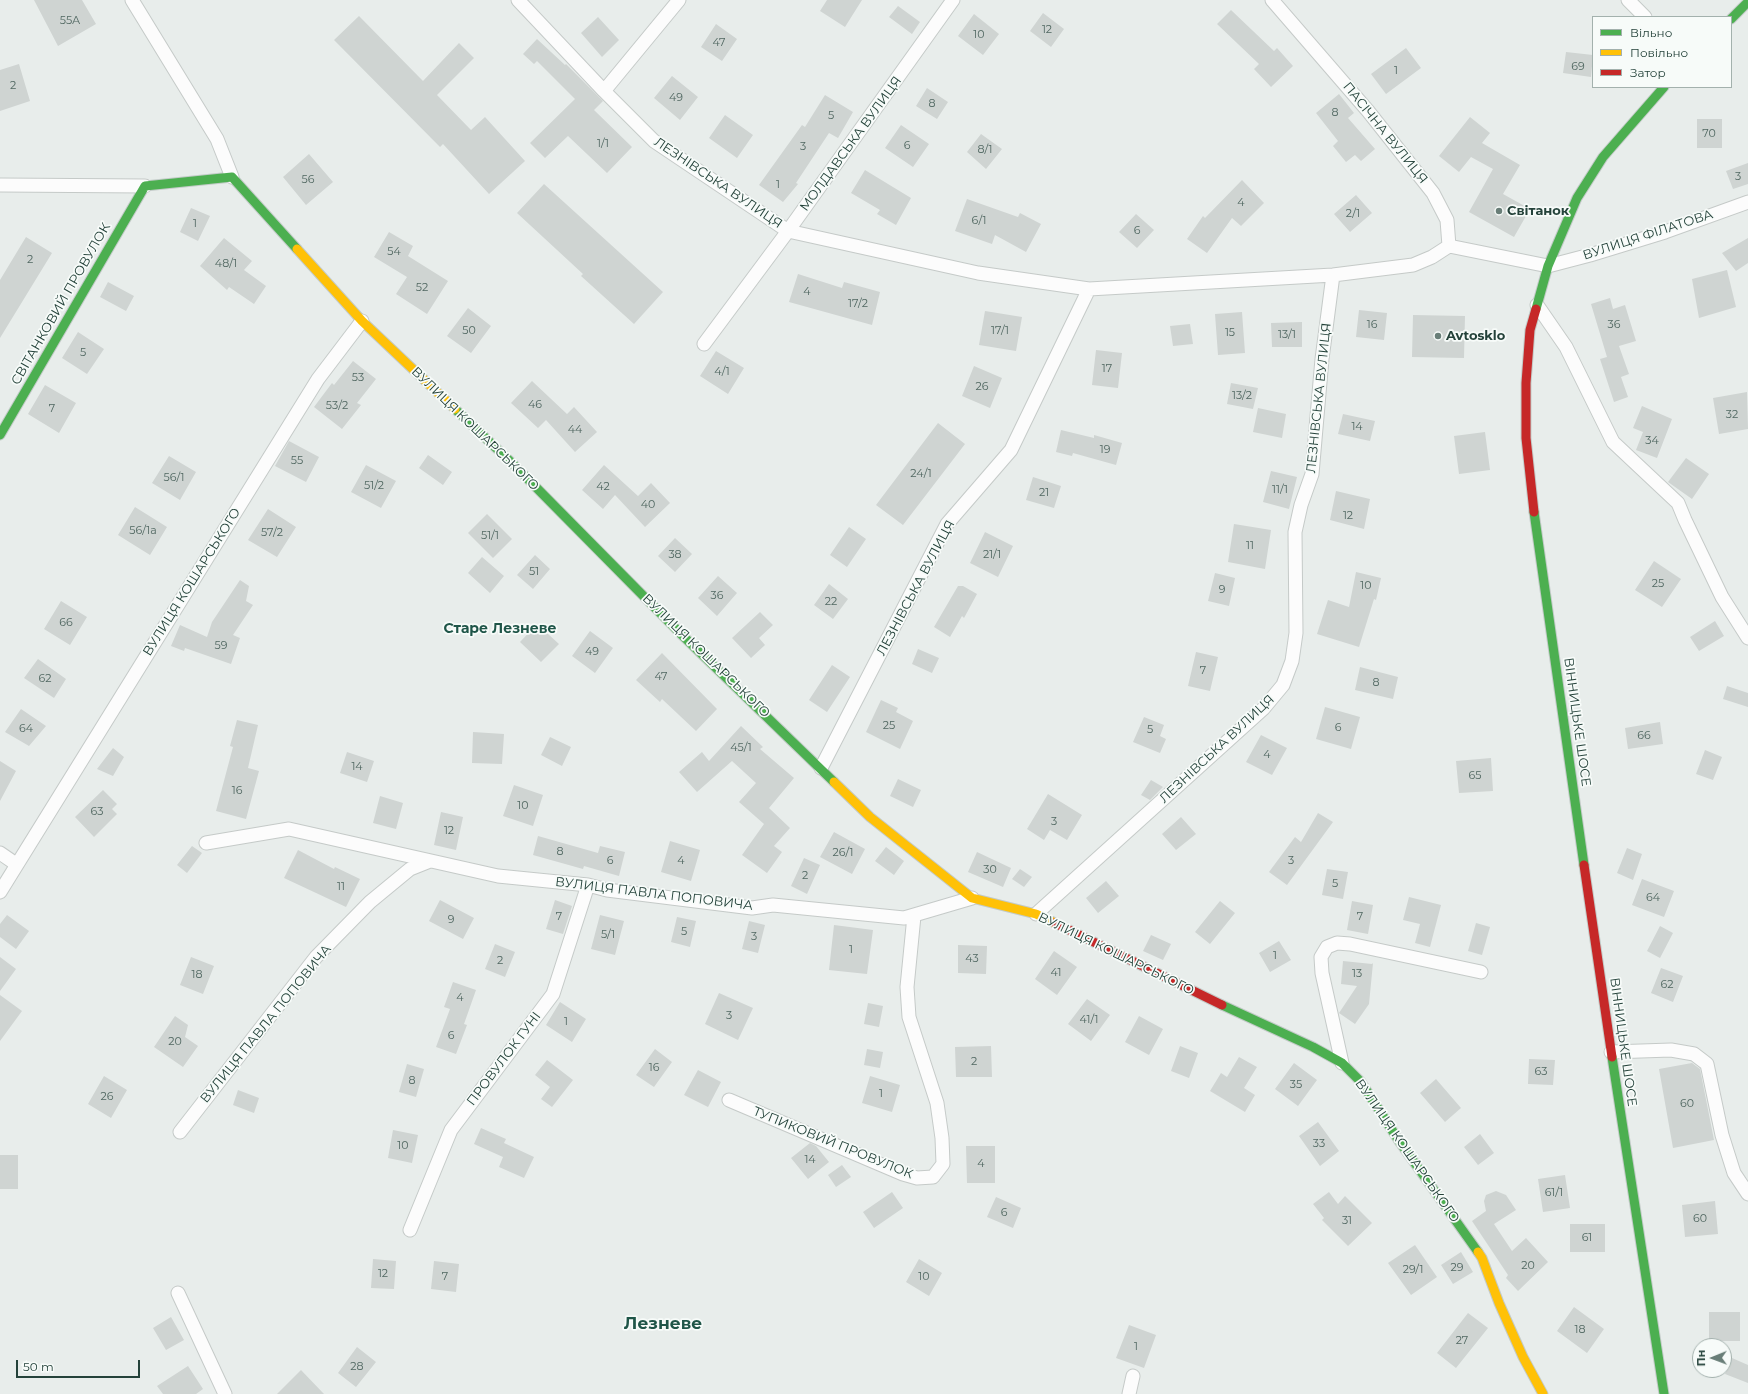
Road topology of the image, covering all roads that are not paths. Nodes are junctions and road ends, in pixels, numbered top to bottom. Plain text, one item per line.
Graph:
1 (132, 0) edge
2 (518, 0) edge
3 (679, 0) edge
4 (953, 0) edge
5 (1272, 0) edge
6 (1628, 0) edge
7 (1748, 2) edge
8 (1644, 16) edge
9 (1732, 18) edge
10 (1663, 88) edge
11 (604, 91) junction
12 (232, 177) junction
13 (0, 185) edge
14 (145, 186) junction
15 (1748, 202) edge
16 (788, 230) junction
17 (1449, 246) junction
18 (1548, 266) junction
19 (1334, 275) junction
20 (1089, 289) junction
21 (1537, 305) junction
22 (362, 321) junction
23 (704, 344) dead end
24 (0, 436) edge
25 (1748, 638) edge
26 (821, 768) junction
27 (206, 843) dead end
28 (0, 853) edge
29 (430, 861) junction
30 (16, 864) junction
31 (588, 886) junction
32 (0, 892) edge
33 (972, 898) junction
34 (1036, 914) junction
35 (914, 916) junction
36 (1480, 972) dead end
37 (1611, 1052) junction
38 (1342, 1063) junction
39 (729, 1100) dead end
40 (180, 1132) dead end
41 (1748, 1194) edge
42 (410, 1230) dead end
43 (178, 1293) dead end
44 (1133, 1376) dead end
45 (225, 1394) edge
46 (1129, 1394) edge
47 (1543, 1394) edge
48 (1664, 1394) edge

1 - 12 street
2 - 11 street, ЛЕЗНІВСЬКА ВУЛИЦЯ
3 - 11 street
4 - 16 street, МОЛДАВСЬКА ВУЛИЦЯ
5 - 17 street, ПАСІЧНА ВУЛИЦЯ
6 - 8 street
7 - 9 street
10 - 18 street, ВІННИЦЬКЕ ШОСЕ
11 - 16 street, ЛЕЗНІВСЬКА ВУЛИЦЯ
12 - 14 street
12 - 22 street
13 - 14 street
14 - 24 street, СВІТАНКОВИЙ ПРОВУЛОК
15 - 18 street, ВУЛИЦЯ ФІЛАТОВА
16 - 20 street, ЛЕЗНІВСЬКА ВУЛИЦЯ
16 - 23 street, МОЛДАВСЬКА ВУЛИЦЯ
17 - 18 street
17 - 19 street, ЛЕЗНІВСЬКА ВУЛИЦЯ
18 - 21 street, ВІННИЦЬКЕ ШОСЕ
19 - 20 street, ЛЕЗНІВСЬКА ВУЛИЦЯ
19 - 34 street, ЛЕЗНІВСЬКА ВУЛИЦЯ
20 - 26 street, ЛЕЗНІВСЬКА ВУЛИЦЯ
21 - 25 street
21 - 37 street, ВІННИЦЬКЕ ШОСЕ
22 - 26 street, ВУЛИЦЯ КОШАРСЬКОГО
22 - 30 street, ВУЛИЦЯ КОШАРСЬКОГО
26 - 33 street, ВУЛИЦЯ КОШАРСЬКОГО
27 - 29 street, ВУЛИЦЯ ПАВЛА ПОПОВИЧА
28 - 30 street
29 - 31 street, ВУЛИЦЯ ПАВЛА ПОПОВИЧА
29 - 40 street, ВУЛИЦЯ ПАВЛА ПОПОВИЧА
30 - 32 street, ВУЛИЦЯ КОШАРСЬКОГО
31 - 35 street, ВУЛИЦЯ ПАВЛА ПОПОВИЧА
31 - 42 street, ПРОВУЛОК ГУНІ
33 - 34 street, ВУЛИЦЯ КОШАРСЬКОГО
33 - 35 street, ВУЛИЦЯ ПАВЛА ПОПОВИЧА
34 - 38 street, ВУЛИЦЯ КОШАРСЬКОГО
35 - 39 street, ТУПИКОВИЙ ПРОВУЛОК
36 - 38 street
37 - 41 street
37 - 48 street, ВІННИЦЬКЕ ШОСЕ
38 - 47 street, ВУЛИЦЯ КОШАРСЬКОГО
43 - 45 street
44 - 46 street

